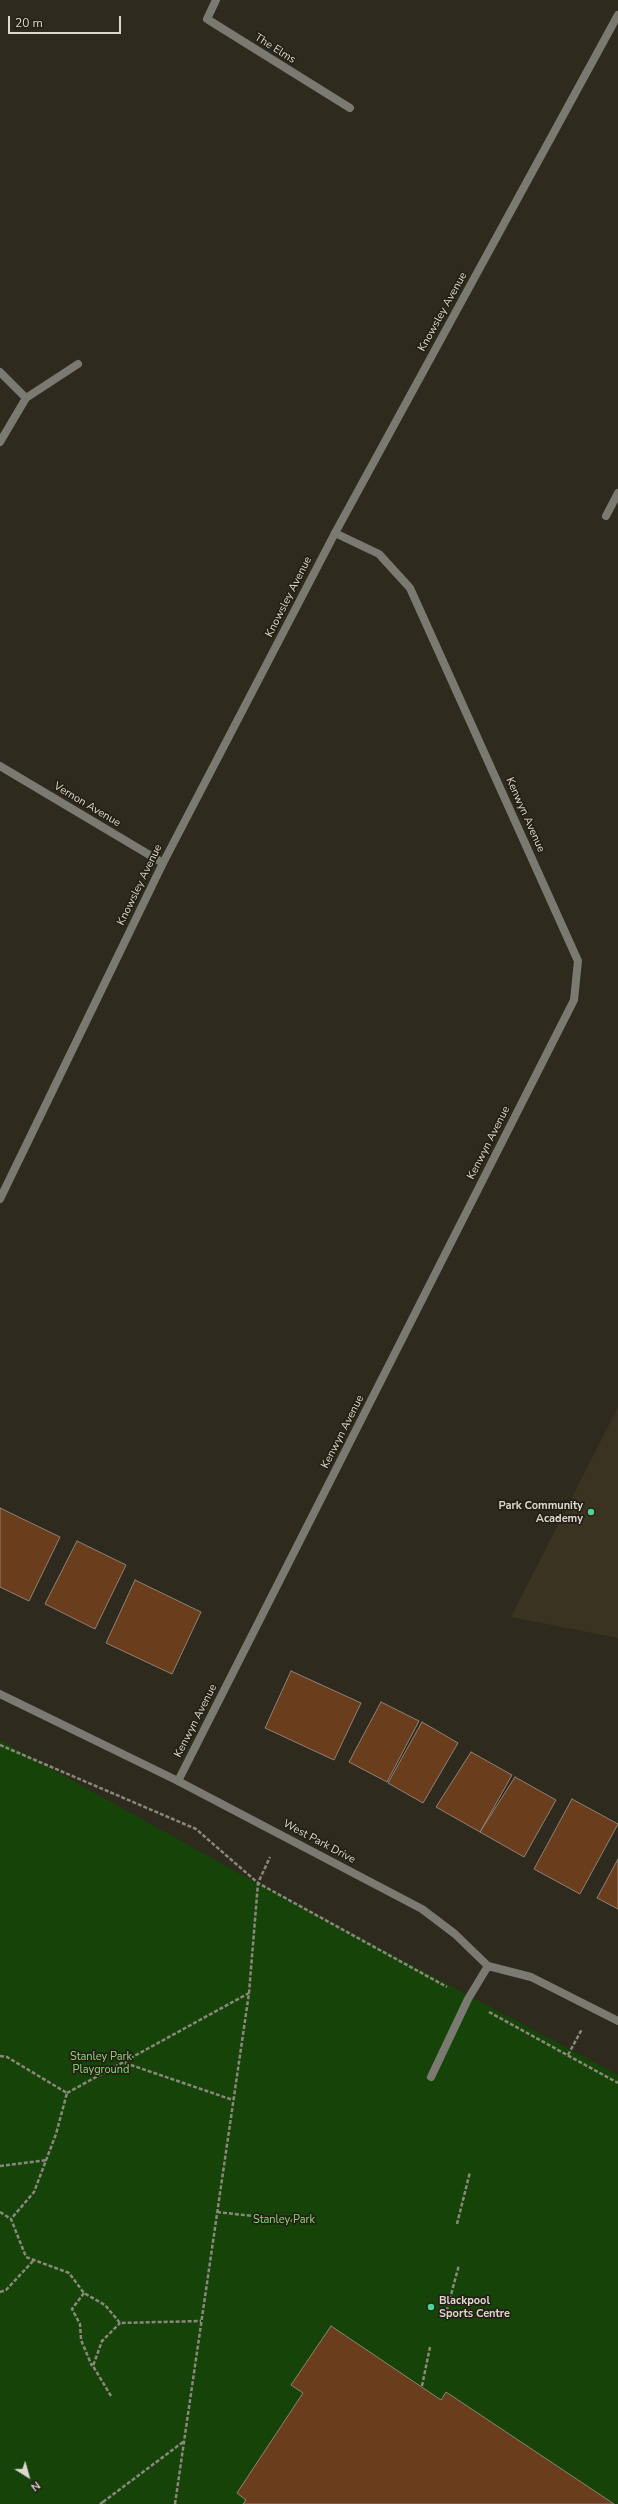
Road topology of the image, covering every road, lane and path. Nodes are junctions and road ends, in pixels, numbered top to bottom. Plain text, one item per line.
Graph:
1 (216, 0) edge
2 (618, 15) edge
3 (350, 108) dead end
4 (78, 364) dead end
5 (0, 372) edge
6 (26, 398) junction
7 (0, 442) edge
8 (618, 493) edge
9 (606, 516) dead end
10 (335, 533) junction
11 (0, 766) edge
12 (163, 863) junction
13 (0, 1200) edge
14 (0, 1694) edge
15 (0, 1745) edge
16 (178, 1781) junction
17 (258, 1883) junction
18 (488, 1966) junction
19 (446, 1986) dead end
20 (249, 1993) junction
21 (489, 2012) dead end
22 (618, 2021) edge
23 (583, 2027) dead end
24 (568, 2055) junction
25 (0, 2056) edge
26 (124, 2062) junction
27 (431, 2077) dead end
28 (618, 2083) edge
29 (66, 2093) junction
30 (233, 2100) junction
31 (47, 2160) junction
32 (0, 2166) edge
33 (470, 2172) dead end
34 (0, 2212) edge
35 (217, 2212) junction
36 (11, 2218) junction
37 (297, 2220) dead end
38 (457, 2224) dead end
39 (34, 2260) junction
40 (459, 2265) dead end
41 (0, 2292) edge
42 (84, 2293) junction
43 (445, 2317) dead end
44 (201, 2321) junction
45 (120, 2324) junction
46 (430, 2347) dead end
47 (92, 2366) junction
48 (422, 2386) dead end
49 (111, 2396) dead end
50 (184, 2442) junction
51 (102, 2503) edge
52 (174, 2504) edge

1 - 3 street, The Elms
2 - 10 street, Knowsley Avenue
4 - 6 street
5 - 6 street
6 - 7 street
8 - 9 street
10 - 12 street, Knowsley Avenue
10 - 16 street, Kenwyn Avenue
11 - 12 street, Vernon Avenue
12 - 13 street, Knowsley Avenue
14 - 16 street, West Park Drive
15 - 17 path
16 - 18 street, West Park Drive
17 - 19 path
17 - 20 path
18 - 22 street, West Park Drive
18 - 27 street
20 - 26 path
20 - 30 path
21 - 24 path
23 - 24 path
24 - 28 path
25 - 29 path
26 - 29 path
26 - 30 path
29 - 31 path
30 - 35 path
31 - 32 path
31 - 36 path
33 - 38 path
34 - 36 path
35 - 37 path
35 - 44 path
36 - 39 path
39 - 41 path
39 - 42 path
40 - 43 path
42 - 45 path
42 - 47 path
44 - 45 path
44 - 50 path
45 - 47 path
46 - 48 path
47 - 49 path
50 - 51 path
50 - 52 path

